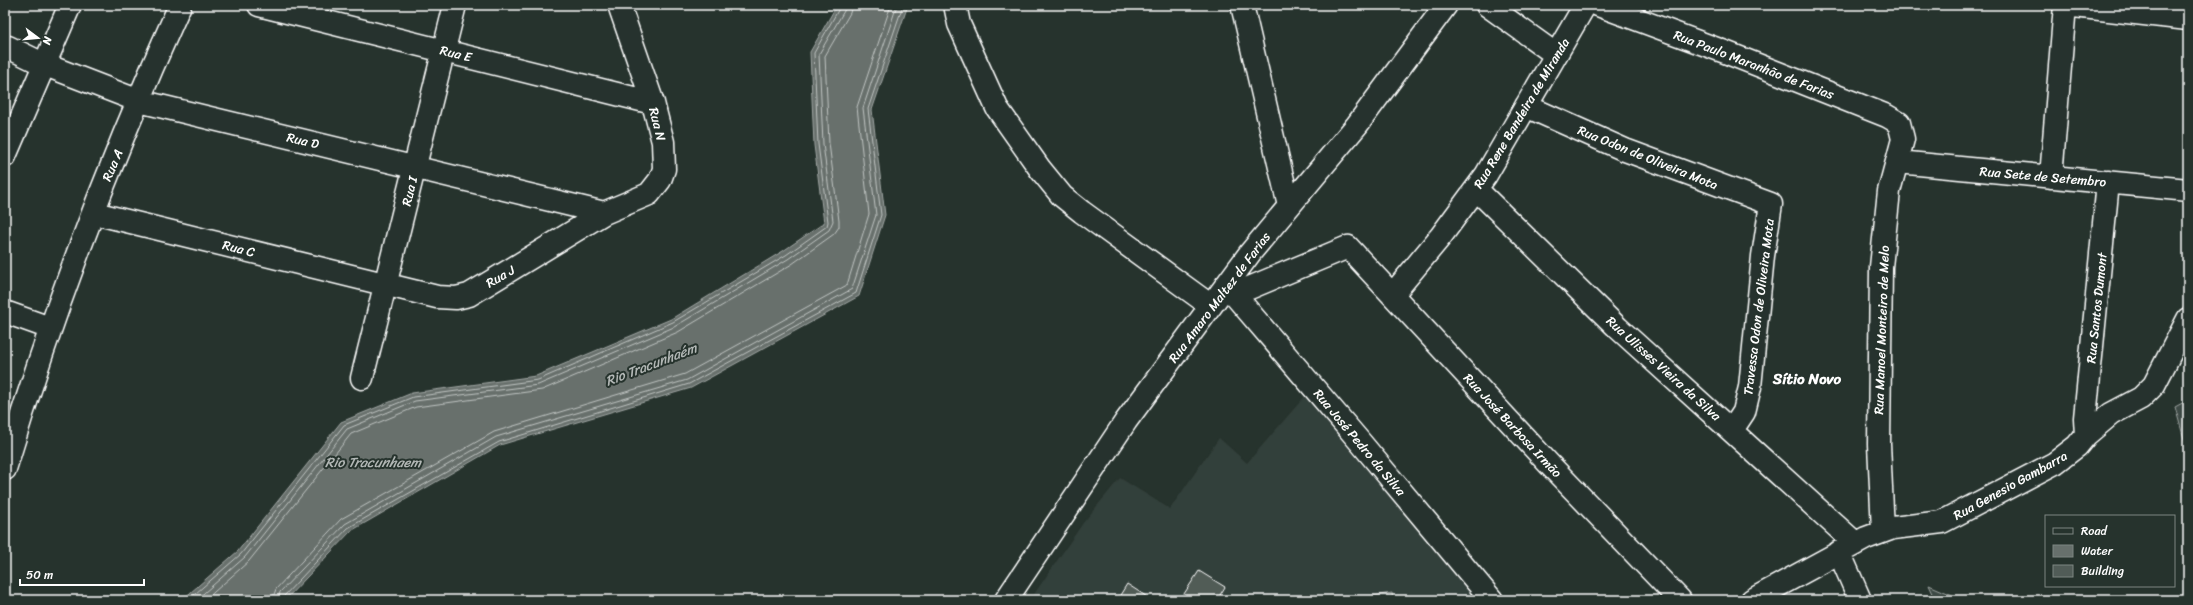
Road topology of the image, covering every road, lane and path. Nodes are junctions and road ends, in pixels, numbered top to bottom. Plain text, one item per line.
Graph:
1 (70, 5) edge
2 (180, 5) edge
3 (259, 5) edge
4 (455, 5) edge
5 (619, 5) edge
6 (955, 5) edge
7 (1242, 5) edge
8 (1446, 5) edge
9 (1487, 5) edge
10 (1585, 5) edge
11 (1598, 5) edge
12 (2065, 5) edge
13 (2186, 15) edge
14 (8, 47) dead end
15 (444, 50) junction
16 (1555, 54) junction
17 (44, 64) junction
18 (139, 102) junction
19 (653, 103) junction
20 (1526, 106) junction
21 (1903, 132) joint
22 (5, 156) edge
23 (1898, 162) junction
24 (415, 167) junction
25 (2051, 177) junction
26 (2108, 182) junction
27 (1476, 189) junction
28 (2188, 190) edge
29 (1771, 204) joint
30 (1289, 206) junction
31 (94, 212) junction
32 (604, 213) junction
33 (385, 284) junction
34 (1231, 290) junction
35 (1393, 294) junction
36 (1211, 306) junction
37 (5, 312) edge
38 (2188, 319) edge
39 (50, 328) junction
40 (362, 378) dead end
41 (1732, 430) junction
42 (2086, 435) junction
43 (5, 468) edge
44 (1861, 541) junction
45 (1006, 600) edge
46 (1492, 600) edge
47 (1680, 600) edge
48 (1752, 600) edge
49 (1860, 600) edge

1 - 17 street
2 - 18 street, Rua A
3 - 15 street, Rua E
4 - 15 street, Rua I
5 - 19 street, Rua N
6 - 36 street
7 - 30 street
8 - 30 street, Rua Amaro Maltez de Farias
9 - 16 street
10 - 16 street, Rua Rene Bandeira de Miranda
11 - 21 street, Rua Paulo Maranhão de Farias
12 - 13 street
12 - 25 street
14 - 17 street, Rua D
15 - 19 street, Rua E
15 - 24 street, Rua I
16 - 20 street, Rua Rene Bandeira de Miranda
17 - 18 street, Rua D
17 - 22 street
18 - 24 street, Rua D
18 - 31 street, Rua A
19 - 32 street, Rua N
20 - 27 street, Rua Rene Bandeira de Miranda
20 - 29 street, Rua Odon de Oliveira Mota
21 - 23 street, Rua Manoel Monteiro de Melo
23 - 25 street, Rua Sete de Setembro
23 - 44 street, Rua Manoel Monteiro de Melo
24 - 32 street, Rua D
24 - 33 street, Rua I
25 - 26 street, Rua Sete de Setembro
26 - 28 street, Rua Sete de Setembro
26 - 42 street, Rua Santos Dumont
27 - 35 street, Rua Rene Bandeira de Miranda
27 - 41 street, Rua Ulisses Vieira da Silva
29 - 41 street, Travessa Odon de Oliveira Mota
30 - 34 street, Rua Amaro Maltez de Farias
31 - 33 street, Rua C
31 - 39 street, Rua A
32 - 33 street, Rua J
33 - 40 street, Rua I
34 - 35 street, Rua José Barbosa Irmão
34 - 36 street, Rua Amaro Maltez de Farias
34 - 46 street, Rua José Pedro da Silva
35 - 47 street, Rua José Barbosa Irmão
36 - 45 street, Rua Amaro Maltez de Farias
37 - 39 street
38 - 42 street, Rua Genesio Gambarra
39 - 43 street, Rua A
41 - 44 street, Rua Ulisses Vieira da Silva
42 - 44 street, Rua Genesio Gambarra
44 - 48 street
44 - 49 street

